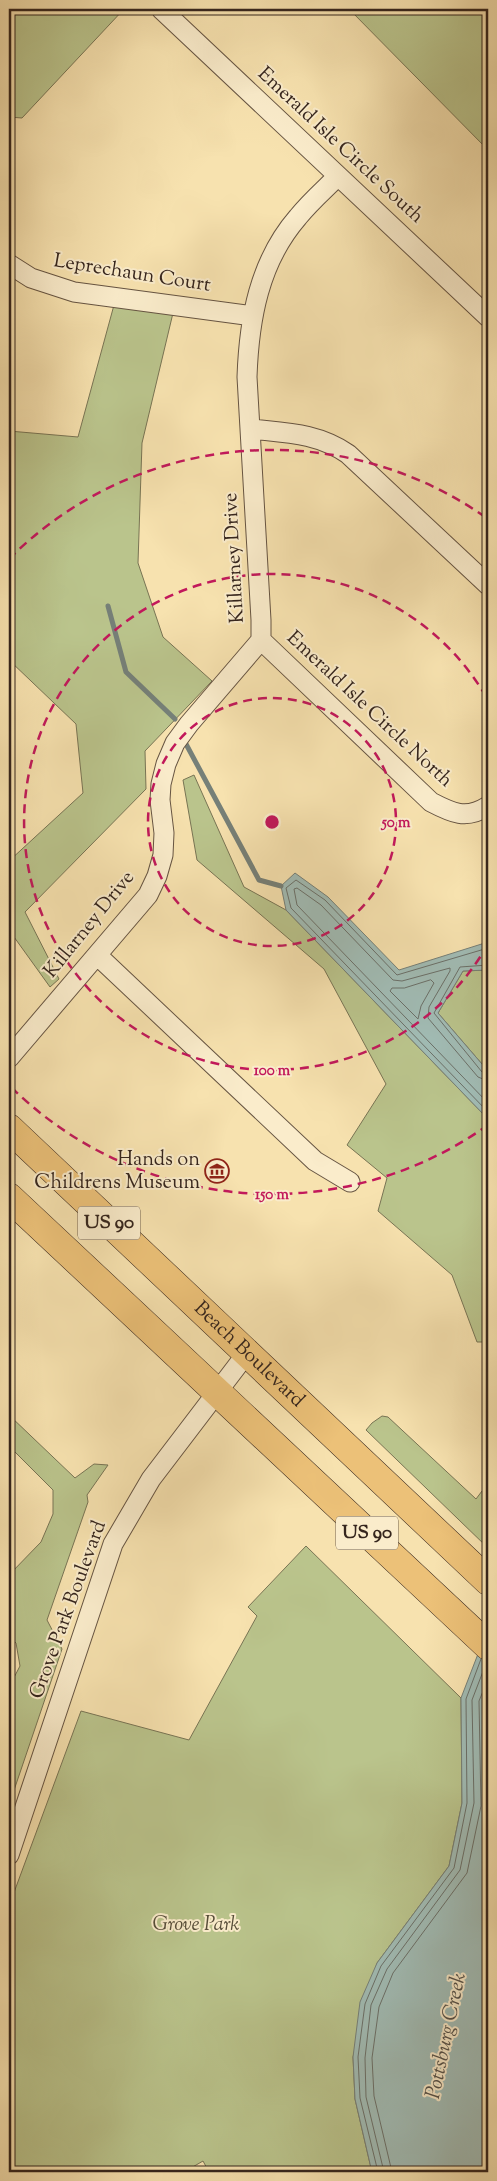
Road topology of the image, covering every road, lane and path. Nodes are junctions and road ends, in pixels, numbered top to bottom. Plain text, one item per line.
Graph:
1 (161, 9) edge
2 (338, 176) junction
3 (9, 264) edge
4 (253, 316) junction
5 (488, 317) edge
6 (251, 429) junction
7 (488, 585) edge
8 (261, 640) junction
9 (483, 809) edge
10 (98, 956) junction
11 (9, 1058) edge
12 (9, 1128) edge
13 (350, 1182) dead end
14 (9, 1197) edge
15 (247, 1353) junction
16 (217, 1393) junction
17 (486, 1578) edge
18 (479, 1638) edge
19 (9, 1855) edge

1 - 2 street, Emerald Isle Circle South
2 - 4 street, Killarney Drive
2 - 5 street, Emerald Isle Circle South
3 - 4 street, Leprechaun Court
4 - 6 street, Killarney Drive
6 - 7 street
6 - 8 street, Killarney Drive
8 - 9 street, Emerald Isle Circle North
8 - 10 street, Killarney Drive
10 - 11 street, Killarney Drive
10 - 13 street
12 - 15 highway, Beach Boulevard / US 90
14 - 16 highway, US 90
15 - 16 street, Grove Park Boulevard
15 - 17 highway, Beach Boulevard / US 90
16 - 18 highway, US 90
16 - 19 street, Grove Park Boulevard

